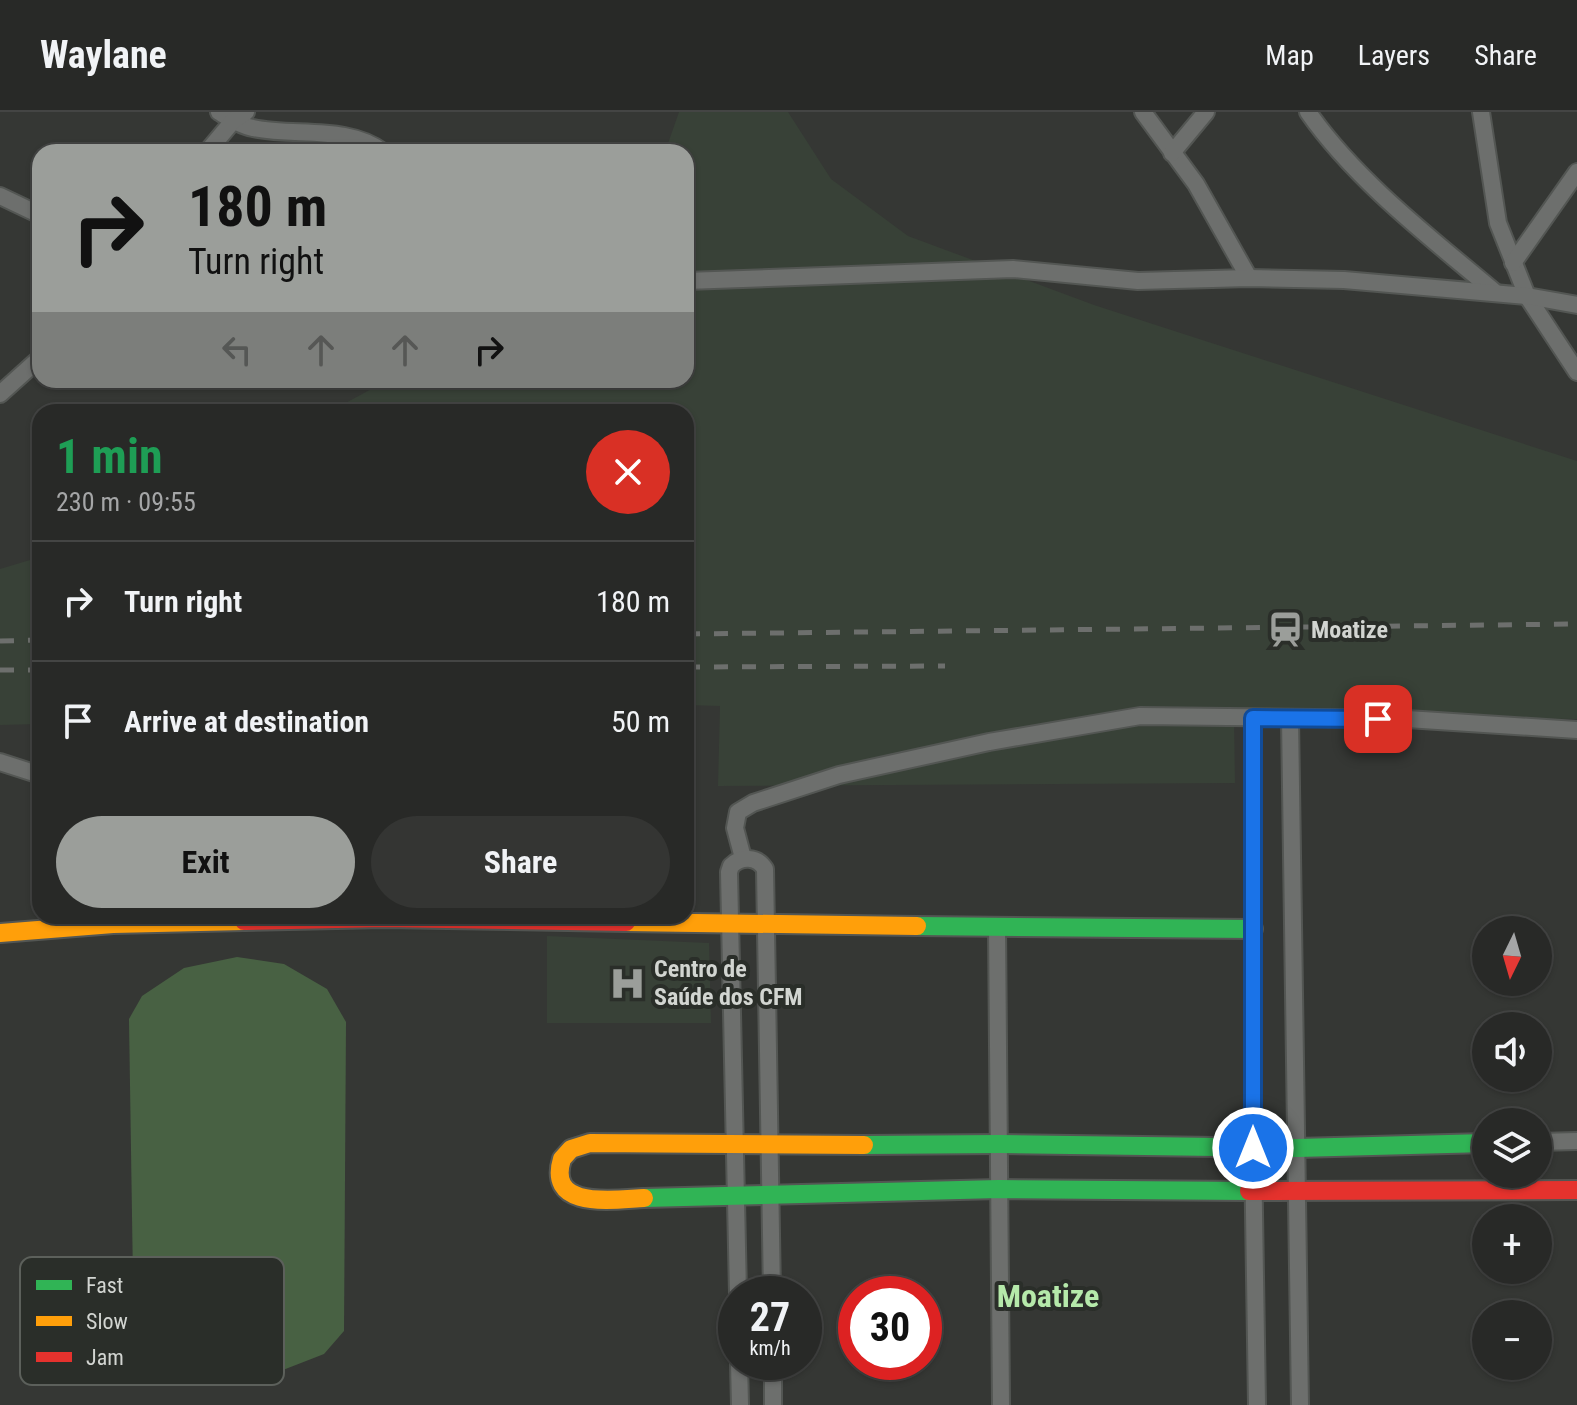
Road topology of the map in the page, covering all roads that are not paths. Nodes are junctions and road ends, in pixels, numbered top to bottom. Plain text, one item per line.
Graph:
1 (1143, 112) edge
2 (1206, 112) edge
3 (1308, 112) edge
4 (1481, 112) edge
5 (233, 115) edge
6 (213, 144) edge
7 (373, 144) edge
8 (1172, 153) junction
9 (1577, 172) edge
10 (0, 196) edge
11 (32, 211) edge
12 (1513, 263) junction
13 (1249, 278) junction
14 (694, 281) edge
15 (1496, 293) junction
16 (1527, 296) junction
17 (1577, 305) edge
18 (32, 365) edge
19 (1577, 372) edge
20 (0, 394) edge
21 (1253, 718) junction
22 (1290, 718) junction
23 (1577, 730) edge
24 (0, 762) edge
25 (32, 772) edge
26 (743, 858) junction
27 (694, 923) edge
28 (113, 924) edge
29 (731, 924) junction
30 (767, 924) junction
31 (997, 926) junction
32 (1253, 929) junction
33 (0, 933) edge
34 (1577, 1141) edge
35 (1552, 1142) edge
36 (1472, 1143) edge
37 (1000, 1144) junction
38 (734, 1145) junction
39 (770, 1146) junction
40 (1253, 1148) junction
41 (1297, 1148) junction
42 (999, 1189) junction
43 (1577, 1190) edge
44 (1255, 1191) junction
45 (1297, 1191) junction
46 (771, 1193) junction
47 (736, 1194) junction
48 (738, 1276) edge
49 (772, 1276) edge
50 (739, 1380) edge
51 (773, 1380) edge
52 (740, 1405) edge
53 (773, 1405) edge
54 (1001, 1405) edge
55 (1257, 1405) edge
56 (1300, 1405) edge

1 - 8 street
2 - 8 street
3 - 15 street
4 - 12 street
5 - 6 street
5 - 7 street
8 - 13 street
9 - 12 street
10 - 11 street
12 - 16 street
13 - 14 street
13 - 15 street
15 - 16 street
16 - 17 street
16 - 19 street
18 - 20 street
21 - 22 street
21 - 26 street
21 - 32 street
22 - 23 street
22 - 41 street
24 - 25 street
26 - 29 street
26 - 30 street
27 - 29 street
28 - 33 street
29 - 30 street
29 - 38 street
30 - 31 street
30 - 39 street
31 - 32 street
31 - 37 street
32 - 40 street
34 - 35 street
36 - 41 street
37 - 39 street
37 - 40 street
37 - 42 street
38 - 39 street
38 - 47 street
38 - 47 street
39 - 46 street
40 - 41 street
40 - 44 street
41 - 45 street
42 - 44 street
42 - 46 street
42 - 54 street
43 - 45 street
44 - 45 street
44 - 55 street
45 - 56 street
46 - 47 street
46 - 49 street
47 - 48 street
50 - 52 street
51 - 53 street

